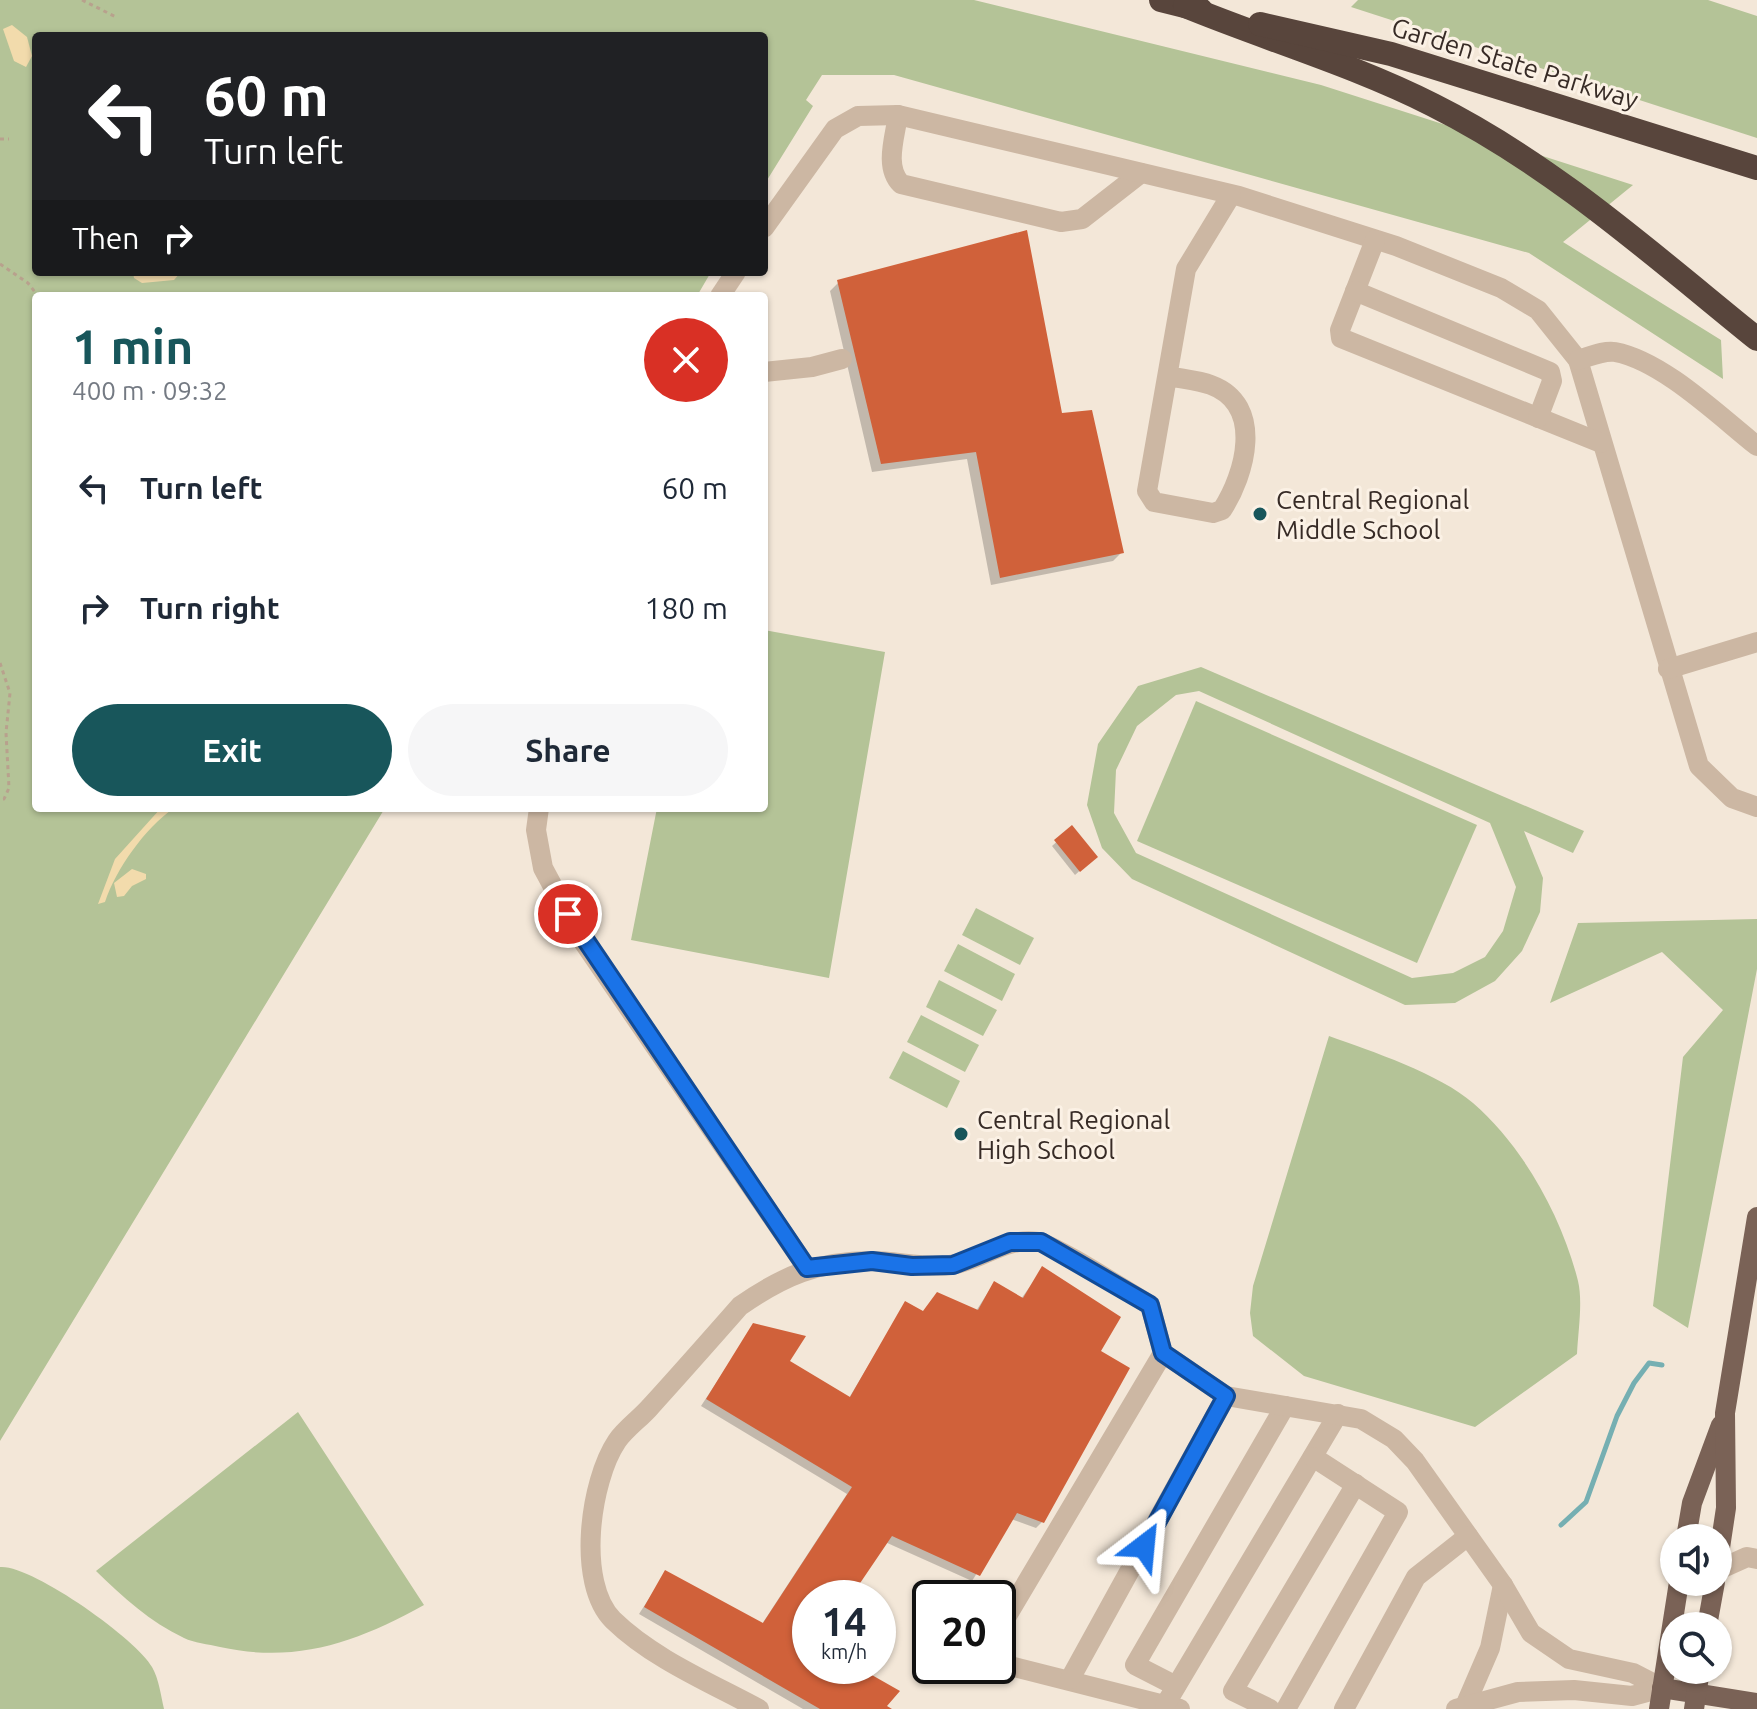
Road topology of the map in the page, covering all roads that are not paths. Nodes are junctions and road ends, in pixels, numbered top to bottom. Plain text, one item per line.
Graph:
1 (1161, 0) edge
2 (1185, 6) junction
3 (898, 115) junction
4 (1757, 168) edge
5 (1141, 173) junction
6 (1231, 195) junction
7 (768, 222) edge
8 (1375, 240) junction
9 (1355, 291) junction
10 (1757, 339) edge
11 (842, 359) dead end
12 (1578, 360) junction
13 (768, 372) edge
14 (1168, 376) junction
15 (1538, 418) junction
16 (1601, 443) junction
17 (1757, 446) edge
18 (1757, 642) edge
19 (1668, 669) junction
20 (1757, 807) edge
21 (538, 812) edge
22 (1757, 1217) edge
23 (807, 1268) junction
24 (1163, 1353) junction
25 (1226, 1396) junction
26 (1285, 1406) junction
27 (1725, 1413) junction
28 (1338, 1414) junction
29 (1313, 1457) junction
30 (1356, 1484) junction
31 (1688, 1524) edge
32 (1724, 1524) edge
33 (1468, 1536) junction
34 (1732, 1542) edge
35 (1752, 1558) edge
36 (1732, 1565) edge
37 (1503, 1585) junction
38 (1677, 1596) edge
39 (1016, 1601) edge
40 (1016, 1667) edge
41 (1070, 1679) junction
42 (1176, 1686) junction
43 (1662, 1688) junction
44 (1695, 1701) edge
45 (1757, 1703) edge
46 (1172, 1707) edge
47 (1461, 1708) edge
48 (759, 1709) edge
49 (1270, 1709) edge
50 (1286, 1709) edge
51 (1344, 1709) edge
52 (1659, 1709) edge

1 - 2 highway, Garden State Parkway
2 - 4 highway, Garden State Parkway
2 - 10 highway
3 - 5 lane
3 - 5 lane
3 - 7 lane
5 - 6 lane
6 - 8 lane
6 - 14 lane
8 - 9 lane
8 - 12 lane
9 - 15 lane
9 - 15 lane
11 - 13 lane
12 - 16 lane
12 - 17 lane
14 - 14 lane
15 - 16 lane
16 - 19 lane
18 - 19 lane
19 - 20 lane
21 - 23 lane
22 - 27 main road
23 - 24 lane
23 - 48 lane
24 - 25 lane
24 - 39 lane
25 - 26 lane
25 - 41 lane
26 - 28 lane
26 - 42 lane
27 - 31 main road
27 - 32 main road
28 - 29 lane
28 - 33 lane
29 - 30 lane
29 - 42 lane
30 - 49 lane
30 - 50 lane
33 - 37 lane
33 - 51 lane
34 - 35 lane
35 - 36 lane
37 - 43 lane
37 - 47 lane
38 - 43 main road
40 - 41 lane
41 - 46 lane
42 - 46 lane
43 - 44 main road
43 - 47 lane
43 - 52 main road
44 - 45 main road

